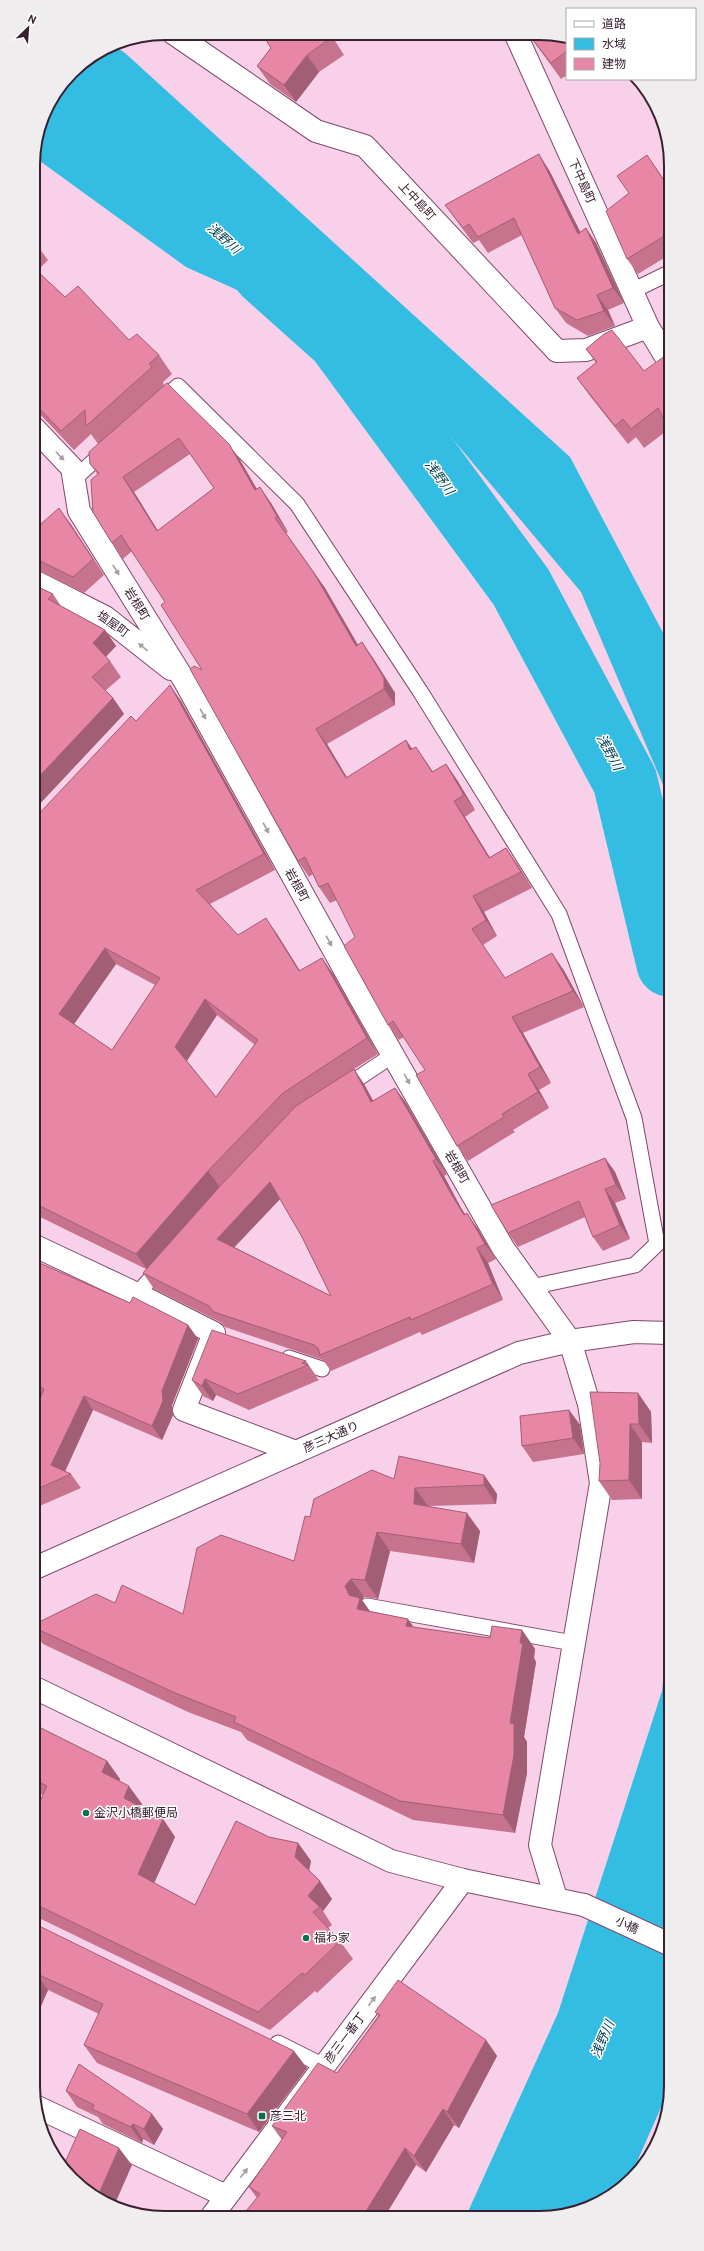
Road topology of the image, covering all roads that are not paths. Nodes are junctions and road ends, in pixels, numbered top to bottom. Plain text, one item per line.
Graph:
1 (183, 40) edge
2 (520, 40) edge
3 (664, 275) edge
4 (632, 291) junction
5 (648, 327) junction
6 (664, 354) edge
7 (149, 412) edge
8 (40, 434) edge
9 (114, 443) edge
10 (74, 479) junction
11 (40, 584) edge
12 (184, 680) junction
13 (166, 695) edge
14 (393, 1055) junction
15 (327, 1098) edge
16 (40, 1249) edge
17 (174, 1252) edge
18 (531, 1287) junction
19 (137, 1294) junction
20 (664, 1333) edge
21 (570, 1341) junction
22 (279, 1354) edge
23 (322, 1369) edge
24 (296, 1452) junction
25 (40, 1566) edge
26 (366, 1606) dead end
27 (573, 1643) junction
28 (40, 1690) edge
29 (463, 1880) junction
30 (556, 1898) junction
31 (664, 1942) edge
32 (268, 2038) edge
33 (324, 2066) junction
34 (42, 2109) edge
35 (226, 2196) junction
36 (216, 2211) edge

1 - 5 street, 上中島町
2 - 4 street, 下中島町
3 - 4 lane
4 - 5 street, 下中島町
5 - 6 street, 下中島町
7 - 18 lane
8 -> 10 street, 岩根町
9 - 10 lane
10 -> 12 street, 岩根町
12 -> 11 street, 塩屋町
12 - 13 street
12 -> 14 street, 岩根町
14 - 15 lane
14 -> 18 street, 岩根町
16 - 19 street
17 - 19 lane
18 - 21 street, 岩根町
19 - 24 street
20 - 21 street, 彦三大通り
21 - 24 street, 彦三大通り
21 - 27 street, 岩根町
22 - 23 lane
24 - 25 street, 彦三大通り
26 - 27 lane
27 - 30 street, 岩根町
28 - 29 street, 小橋
29 - 30 street, 小橋
33 -> 29 street, 彦三一番丁
30 - 31 street, 小橋
32 - 33 lane
35 -> 33 street, 彦三一番丁
34 - 35 street
35 - 36 street, 彦三一番丁

